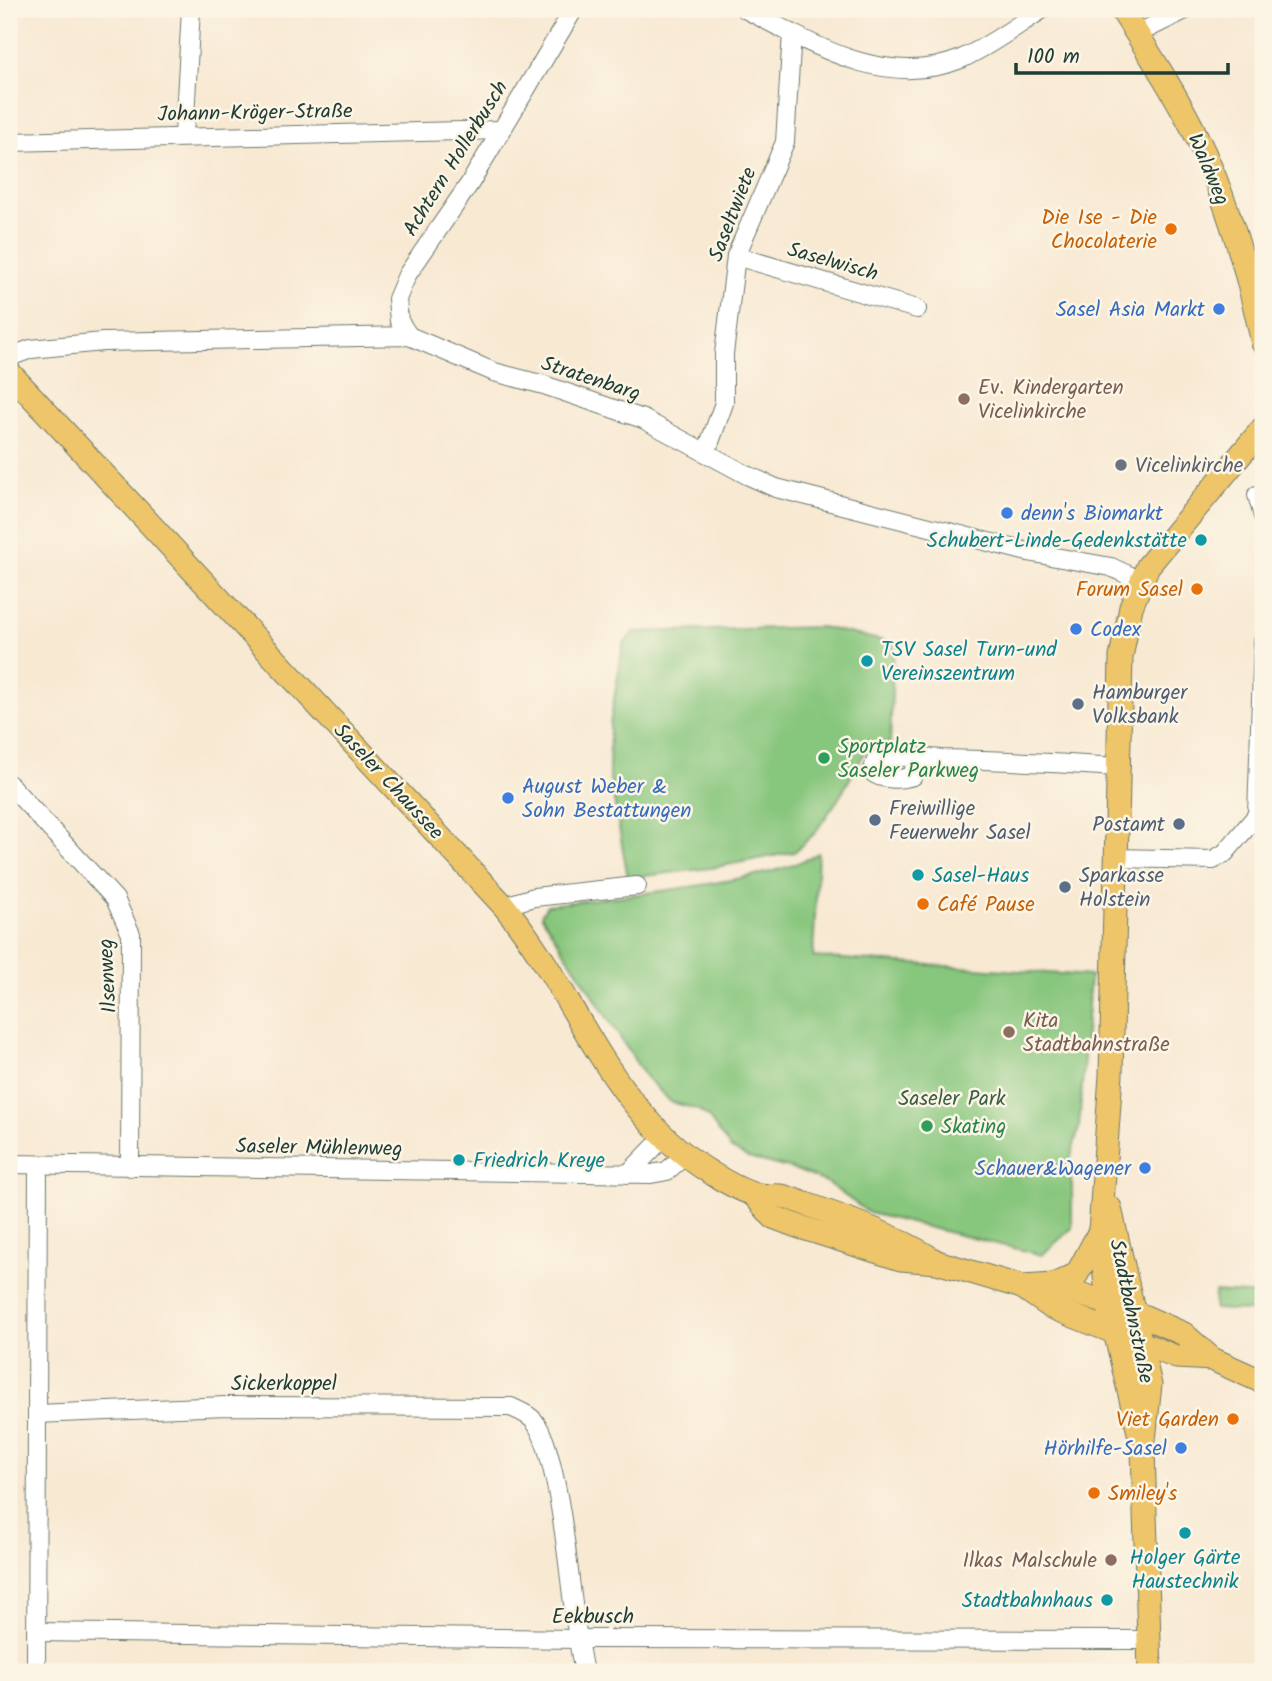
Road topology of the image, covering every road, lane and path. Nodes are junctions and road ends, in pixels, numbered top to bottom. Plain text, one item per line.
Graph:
1 (191, 9) edge
2 (574, 9) edge
3 (745, 9) edge
4 (1043, 9) edge
5 (1121, 9) edge
6 (1187, 9) edge
7 (792, 33) junction
8 (1137, 34) junction
9 (502, 130) junction
10 (184, 135) junction
11 (9, 142) edge
12 (736, 256) junction
13 (917, 309) dead end
14 (409, 336) junction
15 (1263, 343) edge
16 (9, 357) edge
17 (9, 372) edge
18 (1263, 428) edge
19 (706, 453) junction
20 (1263, 496) edge
21 (1263, 516) edge
22 (1141, 581) junction
23 (1263, 640) edge
24 (1263, 654) edge
25 (916, 758) dead end
26 (1117, 766) junction
27 (9, 784) edge
28 (1260, 818) edge
29 (1114, 858) junction
30 (637, 886) dead end
31 (504, 906) junction
32 (663, 1138) junction
33 (685, 1155) junction
34 (9, 1164) edge
35 (38, 1165) junction
36 (130, 1167) junction
37 (1106, 1173) junction
38 (628, 1174) junction
39 (1100, 1233) junction
40 (1054, 1285) junction
41 (1022, 1287) junction
42 (1108, 1303) junction
43 (1136, 1313) junction
44 (1114, 1330) junction
45 (1142, 1342) junction
46 (1213, 1359) junction
47 (1263, 1382) edge
48 (37, 1414) junction
49 (1143, 1449) junction
50 (36, 1632) junction
51 (576, 1639) junction
52 (1149, 1640) junction
53 (36, 1672) edge
54 (584, 1672) edge
55 (1150, 1672) edge

1 - 10 street
2 - 9 street, Achtern Hollerbusch
3 - 7 street
4 - 7 street
5 - 8 main road, Waldweg
6 - 8 street
7 - 12 street, Saseltwiete
8 - 15 main road, Waldweg
9 - 10 street, Johann-Kröger-Straße
9 - 14 street, Achtern Hollerbusch
10 - 11 street, Johann-Kröger-Straße
12 - 13 street, Saselwisch
12 - 19 street, Saseltwiete
14 - 16 street, Stratenbarg
14 - 19 street, Stratenbarg
17 - 31 main road, Saseler Chaussee
18 - 22 main road, Stadtbahnstraße
19 - 22 street, Stratenbarg
20 - 21 street
22 - 26 main road, Stadtbahnstraße
23 - 24 street
24 - 28 street
25 - 26 street
26 - 29 main road, Stadtbahnstraße
27 - 36 street, Ilsenweg
28 - 29 street
29 - 37 main road, Stadtbahnstraße
30 - 31 street
31 - 32 main road, Saseler Chaussee
32 - 33 main road, Saseler Chaussee
32 - 38 street
33 - 38 street, Saseler Mühlenweg
33 - 41 main road, Saseler Chaussee
34 - 35 street, Saseler Mühlenweg
35 - 36 street, Saseler Mühlenweg
35 - 48 street
36 - 38 street, Saseler Mühlenweg
37 - 39 main road, Stadtbahnstraße
37 - 43 main road, Stadtbahnstraße
39 - 40 main road
39 - 42 main road, Stadtbahnstraße
40 - 41 main road, Saseler Chaussee
40 - 42 main road, Saseler Chaussee
41 - 44 main road, Saseler Chaussee
42 - 43 main road, Saseler Chaussee
42 - 44 main road, Stadtbahnstraße
43 - 45 main road, Stadtbahnstraße
43 - 46 main road, Saseler Chaussee
44 - 45 main road, Saseler Chaussee
44 - 49 main road, Stadtbahnstraße
45 - 46 main road, Saseler Chaussee
45 - 49 main road, Stadtbahnstraße
46 - 47 main road, Saseler Chaussee
48 - 50 street
48 - 51 street, Sickerkoppel
49 - 52 main road, Stadtbahnstraße
50 - 51 street, Eekbusch
50 - 53 street
51 - 52 street, Eekbusch
51 - 54 street
52 - 55 main road, Stadtbahnstraße

